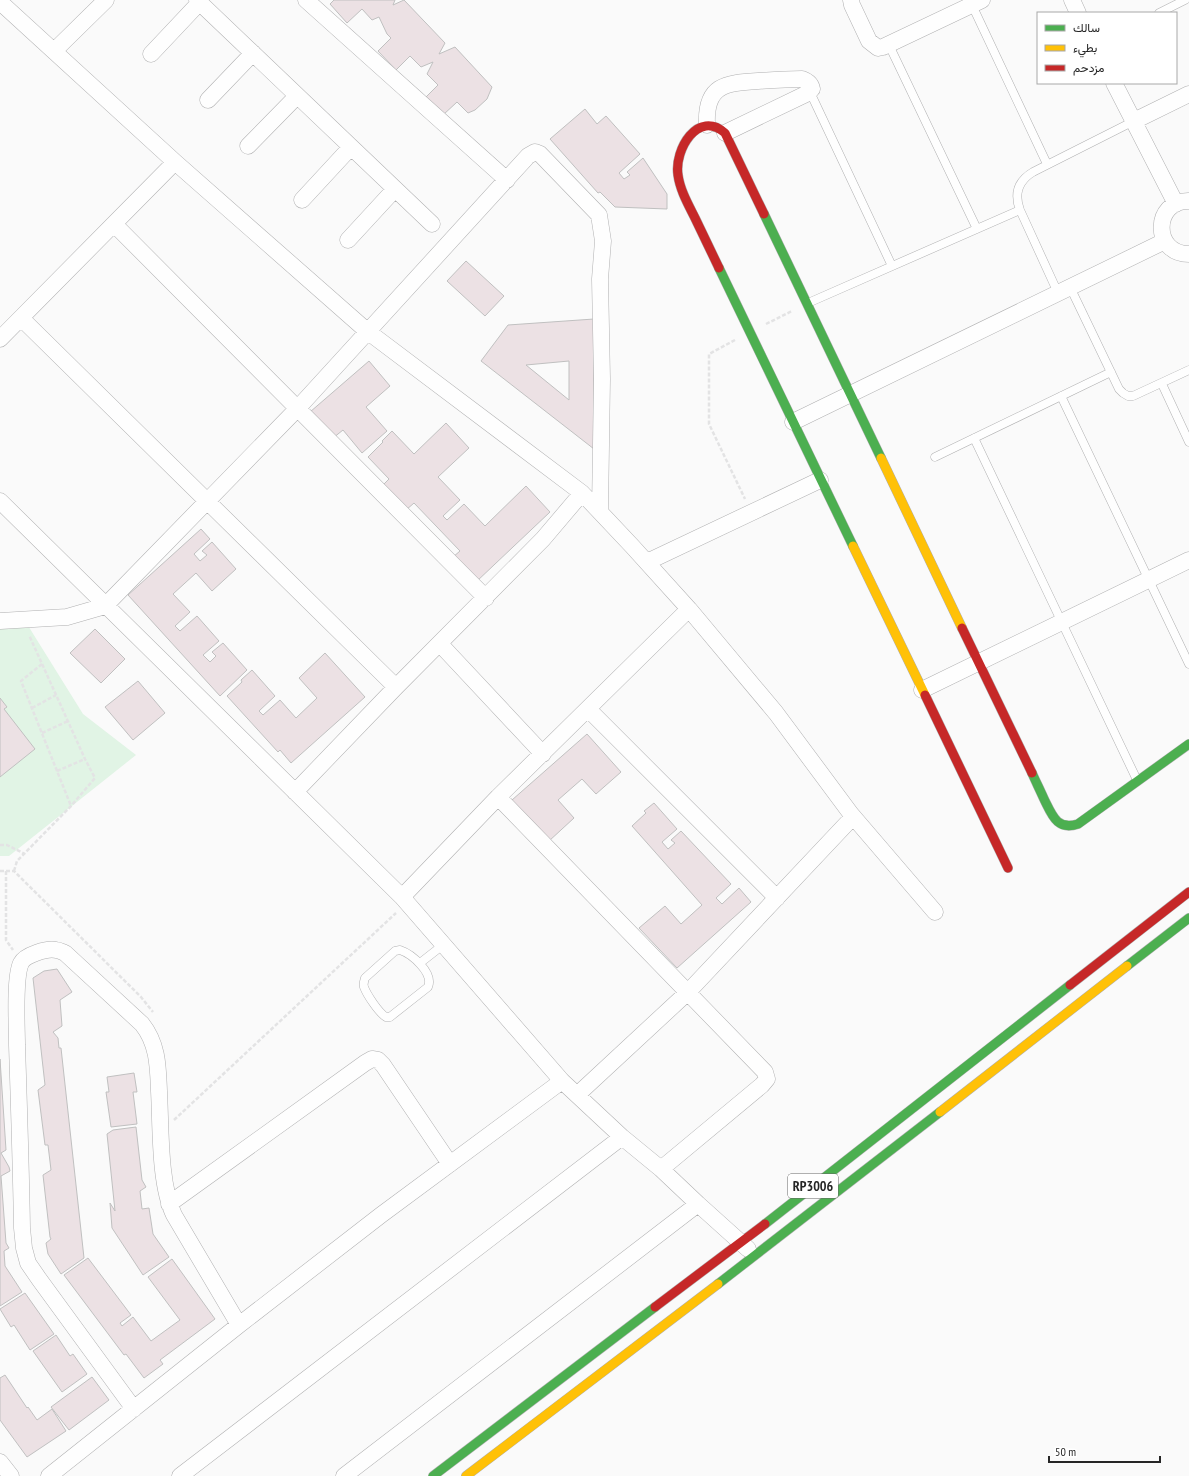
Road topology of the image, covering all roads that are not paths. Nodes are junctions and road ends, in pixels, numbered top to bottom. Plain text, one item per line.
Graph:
1 (106, 0) edge
2 (306, 0) edge
3 (851, 0) edge
4 (1072, 0) edge
5 (1185, 0) edge
6 (198, 1) edge
7 (976, 2) edge
8 (4, 4) edge
9 (1078, 12) edge
10 (1161, 12) edge
11 (889, 45) junction
12 (54, 51) junction
13 (253, 53) junction
14 (151, 54) dead end
15 (1115, 84) edge
16 (810, 92) junction
17 (1189, 94) edge
18 (297, 96) junction
19 (208, 100) dead end
20 (1134, 121) junction
21 (707, 125) junction
22 (725, 133) junction
23 (248, 146) dead end
24 (351, 147) junction
25 (175, 162) junction
26 (1047, 164) junction
27 (507, 180) junction
28 (395, 189) junction
29 (302, 200) dead end
30 (1183, 202) edge
31 (1020, 210) junction
32 (114, 224) junction
33 (432, 224) dead end
34 (977, 229) junction
35 (348, 240) dead end
36 (1165, 241) junction
37 (1189, 254) edge
38 (892, 266) junction
39 (1064, 290) junction
40 (807, 304) junction
41 (21, 318) junction
42 (367, 331) junction
43 (0, 339) edge
44 (1189, 370) edge
45 (1111, 372) junction
46 (1162, 384) junction
47 (851, 394) junction
48 (1061, 396) junction
49 (298, 409) junction
50 (793, 422) junction
51 (974, 438) junction
52 (1189, 442) edge
53 (935, 457) dead end
54 (820, 480) junction
55 (582, 493) junction
56 (0, 501) edge
57 (207, 501) junction
58 (600, 511) junction
59 (1189, 560) edge
60 (647, 562) junction
61 (1149, 580) junction
62 (486, 598) junction
63 (105, 606) junction
64 (689, 609) junction
65 (0, 621) edge
66 (1062, 622) junction
67 (440, 644) junction
68 (979, 662) junction
69 (1189, 664) edge
70 (396, 687) junction
71 (922, 690) junction
72 (588, 709) junction
73 (1189, 744) edge
74 (543, 754) junction
75 (1138, 781) junction
76 (295, 792) junction
77 (498, 797) junction
78 (852, 814) junction
79 (1008, 868) dead end
80 (1189, 892) edge
81 (777, 898) junction
82 (404, 900) junction
83 (935, 912) dead end
84 (1189, 918) edge
85 (444, 945) junction
86 (420, 963) junction
87 (688, 992) junction
88 (562, 1081) junction
89 (577, 1095) junction
90 (622, 1137) junction
91 (450, 1164) junction
92 (661, 1169) junction
93 (169, 1204) junction
94 (698, 1204) junction
95 (741, 1242) junction
96 (754, 1256) junction
97 (239, 1325) junction
98 (134, 1409) junction
99 (0, 1462) edge
100 (11, 1476) edge
101 (49, 1476) edge
102 (180, 1476) edge
103 (344, 1476) edge
104 (433, 1476) edge
105 (466, 1476) edge

1 - 12 street
2 - 27 street
3 - 11 street
4 - 9 street
5 - 10 lane
6 - 13 street
6 - 14 street
7 - 11 street
7 - 26 lane
8 - 12 street
11 - 34 lane
12 - 25 street
13 - 18 street
13 - 19 street
15 - 20 street
16 - 21 street
16 - 22 street
16 - 38 lane
17 - 20 street
18 - 23 street
18 - 24 street
20 - 26 lane
20 - 30 street
21 - 22 main road
21 - 50 main road
22 - 40 main road
24 - 28 street
24 - 29 street
25 - 32 street
25 - 42 street
26 - 31 lane
27 - 42 street
27 - 58 street
28 - 33 street
28 - 35 street
30 - 36 street
31 - 34 lane
31 - 39 lane
32 - 41 street
32 - 49 street
34 - 38 lane
36 - 37 street
36 - 39 street
38 - 40 lane
39 - 45 lane
39 - 47 street
40 - 47 main road
41 - 43 street
41 - 57 street
42 - 49 street
42 - 55 street
44 - 46 lane
45 - 46 lane
45 - 48 lane
46 - 52 lane
47 - 50 street
47 - 68 main road
48 - 51 lane
48 - 61 lane
49 - 57 street
49 - 62 street
50 - 54 main road
51 - 53 lane
51 - 66 lane
54 - 60 street
54 - 71 main road
55 - 58 street
55 - 62 street
56 - 63 street
57 - 63 street
57 - 70 street
58 - 60 street
59 - 61 street
60 - 64 street
61 - 66 street
61 - 69 lane
62 - 67 street
63 - 65 street
63 - 76 street
64 - 72 street
64 - 78 street
66 - 68 street
66 - 75 lane
67 - 70 street
67 - 74 street
68 - 71 street
68 - 75 main road
70 - 76 street
71 - 79 main road
72 - 74 street
72 - 81 street
73 - 75 main road
74 - 77 street
76 - 82 street
77 - 82 street
77 - 87 street
78 - 81 street
78 - 83 street
80 - 95 main road, RP3006
81 - 87 street
82 - 85 street
84 - 96 main road, RP3006
85 - 86 lane
85 - 88 street
86 - 86 lane
87 - 89 street
87 - 92 street
88 - 89 street
88 - 91 street
89 - 90 street
90 - 92 street
90 - 102 street
91 - 93 street
91 - 97 street
92 - 94 street
93 - 97 street
93 - 98 street
94 - 95 street
94 - 103 street
95 - 96 street
95 - 104 main road, RP3006
96 - 105 main road, RP3006
97 - 98 street
98 - 101 street
99 - 100 street

